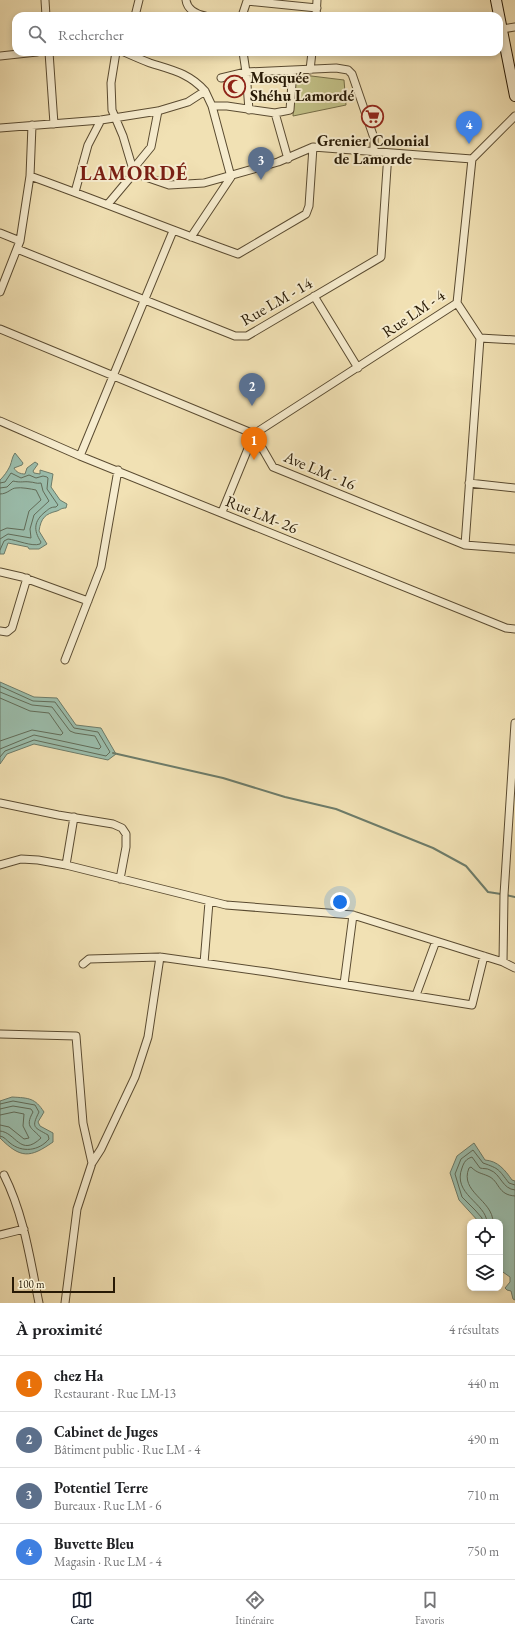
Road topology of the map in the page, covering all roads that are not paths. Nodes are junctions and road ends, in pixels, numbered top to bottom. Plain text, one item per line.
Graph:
1 (44, 0) edge
2 (139, 0) edge
3 (186, 0) edge
4 (317, 0) edge
5 (496, 0) edge
6 (256, 1) edge
7 (46, 12) edge
8 (136, 12) edge
9 (196, 12) edge
10 (243, 12) edge
11 (317, 12) edge
12 (498, 12) edge
13 (515, 27) edge
14 (503, 29) edge
15 (503, 34) edge
16 (12, 55) edge
17 (0, 56) edge
18 (49, 56) edge
19 (115, 56) edge
20 (134, 56) edge
21 (244, 56) edge
22 (312, 56) edge
23 (293, 70) junction
24 (310, 70) junction
25 (246, 72) junction
26 (221, 78) dead end
27 (205, 91) junction
28 (515, 96) edge
29 (212, 106) junction
30 (249, 110) junction
31 (158, 111) junction
32 (275, 113) junction
33 (515, 116) edge
34 (115, 118) junction
35 (101, 120) junction
36 (54, 124) junction
37 (32, 125) junction
38 (0, 128) edge
39 (313, 147) junction
40 (374, 152) junction
41 (388, 153) junction
42 (288, 159) junction
43 (472, 159) junction
44 (134, 171) junction
45 (30, 176) junction
46 (231, 177) junction
47 (75, 192) junction
48 (108, 204) junction
49 (173, 231) junction
50 (0, 233) edge
51 (191, 237) junction
52 (20, 241) junction
53 (17, 249) junction
54 (0, 292) edge
55 (314, 296) junction
56 (145, 300) junction
57 (457, 303) junction
58 (0, 329) edge
59 (480, 338) junction
60 (515, 340) edge
61 (358, 368) junction
62 (114, 376) junction
63 (0, 421) edge
64 (254, 434) junction
65 (80, 456) junction
66 (118, 470) junction
67 (469, 483) junction
68 (515, 488) edge
69 (222, 512) junction
70 (465, 545) junction
71 (515, 549) edge
72 (0, 572) edge
73 (27, 578) junction
74 (88, 601) junction
75 (515, 629) edge
76 (0, 631) edge
77 (65, 660) dead end
78 (515, 723) edge
79 (0, 803) edge
80 (74, 817) junction
81 (0, 865) edge
82 (66, 865) junction
83 (120, 879) junction
84 (209, 902) junction
85 (353, 915) junction
86 (436, 941) junction
87 (484, 956) junction
88 (160, 957) junction
89 (503, 962) junction
90 (204, 963) junction
91 (83, 964) dead end
92 (515, 968) edge
93 (344, 984) junction
94 (416, 995) junction
95 (0, 1034) edge
96 (92, 1163) junction
97 (4, 1175) dead end
98 (24, 1229) junction
99 (0, 1235) edge
100 (39, 1303) edge
101 (65, 1303) edge

1 - 7 street
2 - 8 street
3 - 9 street
4 - 11 street
5 - 12 street
6 - 10 street
6 - 11 street
13 - 14 street
15 - 28 street
16 - 17 street
18 - 36 street
19 - 34 street
20 - 27 street
21 - 25 street
22 - 24 street
23 - 24 street
23 - 25 street
23 - 32 street
24 - 40 street
25 - 26 street
25 - 30 street
27 - 29 street
27 - 31 street
29 - 30 street
29 - 46 street
30 - 32 street
31 - 34 street
31 - 44 street
32 - 42 street
33 - 43 street
34 - 35 street
34 - 44 street
35 - 36 street
35 - 47 street
36 - 37 street
37 - 38 street
37 - 45 street
39 - 40 street
39 - 42 street
39 - 51 street
40 - 41 street
41 - 43 street
41 - 55 street, Rue LM - 14
42 - 46 street
43 - 57 street, Rue LM - 4
44 - 46 street
44 - 48 street
45 - 47 street
45 - 52 street
46 - 51 street
47 - 48 street
48 - 49 street
49 - 51 street
49 - 56 street
50 - 52 street
52 - 53 street
53 - 54 street
53 - 56 street, Rue LM - 14
55 - 56 street, Rue LM - 14
55 - 61 street
56 - 62 street
57 - 59 street
57 - 61 street, Rue LM - 4
58 - 62 street
59 - 60 street
59 - 67 street
61 - 64 street, Rue LM - 4
62 - 64 street
62 - 65 street
63 - 65 street, Rue LM- 26
64 - 69 street
64 - 70 street, Ave LM - 16
65 - 66 street, Rue LM- 26
66 - 69 street, Rue LM- 26
66 - 74 street
67 - 68 street
67 - 70 street
69 - 75 street, Rue LM- 26
70 - 71 street, Ave LM - 16
72 - 73 street
73 - 74 street
73 - 76 street
74 - 77 street
78 - 89 street
79 - 80 street
80 - 82 street
80 - 83 street
81 - 82 street
82 - 83 street
83 - 84 street
84 - 85 street
84 - 90 street
85 - 86 street
85 - 93 street
86 - 87 street
86 - 94 street
87 - 89 street
87 - 94 street
88 - 90 street
88 - 91 street
88 - 96 street
89 - 92 street
90 - 93 street
93 - 94 street
95 - 96 street
96 - 101 street
97 - 98 street
98 - 99 street
98 - 100 street

